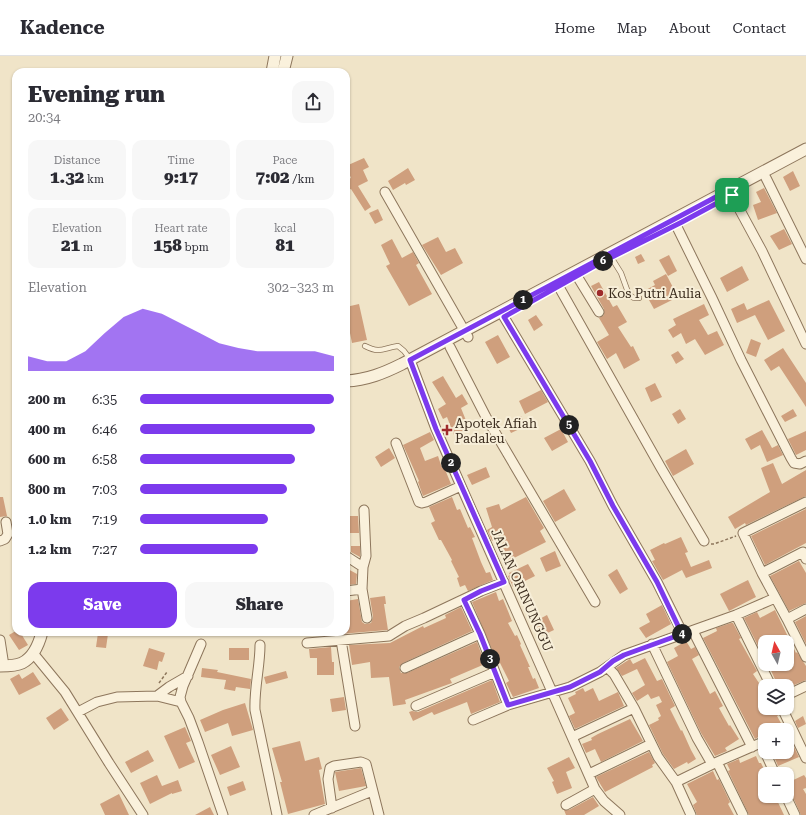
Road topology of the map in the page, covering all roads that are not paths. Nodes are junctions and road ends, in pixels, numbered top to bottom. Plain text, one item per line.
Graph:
1 (275, 56) edge
2 (287, 56) edge
3 (273, 68) edge
4 (284, 68) edge
5 (806, 149) edge
6 (806, 158) edge
7 (766, 178) junction
8 (385, 192) dead end
9 (730, 193) junction
10 (676, 225) junction
11 (611, 257) junction
12 (806, 259) edge
13 (592, 265) junction
14 (578, 276) junction
15 (559, 287) junction
16 (638, 298) dead end
17 (599, 312) dead end
18 (504, 317) junction
19 (466, 334) junction
20 (806, 344) edge
21 (364, 346) dead end
22 (450, 347) junction
23 (411, 362) junction
24 (350, 381) edge
25 (350, 388) edge
26 (396, 443) dead end
27 (806, 461) edge
28 (461, 486) junction
29 (806, 502) edge
30 (364, 510) dead end
31 (6, 522) dead end
32 (0, 541) edge
33 (704, 541) road end
34 (805, 554) edge
35 (350, 559) edge
36 (363, 567) junction
37 (762, 573) junction
38 (504, 582) junction
39 (362, 589) junction
40 (350, 590) edge
41 (775, 598) junction
42 (464, 600) junction
43 (595, 602) dead end
44 (806, 609) edge
45 (736, 615) junction
46 (367, 618) dead end
47 (787, 619) junction
48 (693, 631) junction
49 (480, 634) junction
50 (682, 634) junction
51 (41, 636) edge
52 (0, 640) edge
53 (341, 640) junction
54 (307, 643) dead end
55 (201, 644) dead end
56 (652, 644) junction
57 (260, 645) dead end
58 (33, 654) junction
59 (806, 657) edge
60 (2, 666) edge
61 (607, 667) junction
62 (406, 668) dead end
63 (495, 672) junction
64 (188, 676) junction
65 (768, 679) edge
66 (806, 686) edge
67 (551, 692) junction
68 (794, 692) edge
69 (157, 696) junction
70 (181, 702) junction
71 (508, 705) junction
72 (416, 706) dead end
73 (634, 708) junction
74 (78, 712) junction
75 (473, 720) dead end
76 (355, 726) dead end
77 (572, 737) junction
78 (794, 738) edge
79 (758, 742) edge
80 (651, 744) junction
81 (758, 744) edge
82 (806, 758) edge
83 (714, 763) junction
84 (589, 774) junction
85 (676, 782) junction
86 (595, 789) junction
87 (372, 791) junction
88 (789, 803) edge
89 (566, 805) dead end
90 (332, 808) junction
91 (143, 815) edge
92 (222, 815) edge
93 (277, 815) edge
94 (314, 815) edge
95 (379, 815) edge
96 (620, 815) edge
97 (691, 815) edge
98 (744, 815) edge
99 (795, 815) edge

1 - 3 street
2 - 4 street
5 - 9 street
6 - 7 street
7 - 9 street
7 - 12 street
8 - 19 street
9 - 10 street
9 - 13 street
9 - 20 street
10 - 11 street
10 - 27 street
11 - 13 street
11 - 16 lane
13 - 14 street
13 - 19 street
14 - 15 street
14 - 17 street
15 - 18 street
15 - 33 street
18 - 19 street
18 - 50 street
19 - 22 street
19 - 23 street
21 - 23 lane
22 - 23 street
22 - 43 street
23 - 24 street
23 - 25 street
23 - 28 street, JALAN ORINUNGGU
26 - 28 street
28 - 38 street, JALAN ORINUNGGU
29 - 37 street
30 - 36 street
31 - 32 street
34 - 37 street
35 - 36 street
36 - 39 street
37 - 41 street
38 - 42 street
38 - 67 street, JALAN ORINUNGGU
39 - 40 street
39 - 46 street
41 - 45 street
41 - 47 street
42 - 49 street
42 - 53 street
44 - 47 street
45 - 48 street
45 - 65 street
47 - 59 street
48 - 50 street
48 - 79 street
49 - 62 street
49 - 63 street
50 - 56 street
51 - 58 street
52 - 60 street
53 - 54 street
53 - 76 street
55 - 64 street
56 - 61 street
56 - 83 street
57 - 93 street
58 - 60 street
58 - 74 street
61 - 67 street
61 - 73 street
63 - 71 street
63 - 72 street
64 - 69 street
64 - 70 street
66 - 68 street
67 - 71 street
67 - 77 street, JALAN ORINUNGGU
69 - 70 street
69 - 74 street
70 - 92 street
71 - 75 street
73 - 77 street
73 - 80 street
74 - 91 street
77 - 84 street, JALAN ORINUNGGU
78 - 82 street
80 - 84 street
80 - 85 street
81 - 83 street
83 - 85 street
83 - 98 street
84 - 86 street, JALAN ORINUNGGU
85 - 97 street
86 - 89 street
86 - 96 street, JALAN ORINUNGGU
87 - 90 street
87 - 90 street
87 - 95 street
88 - 99 street
90 - 94 street

